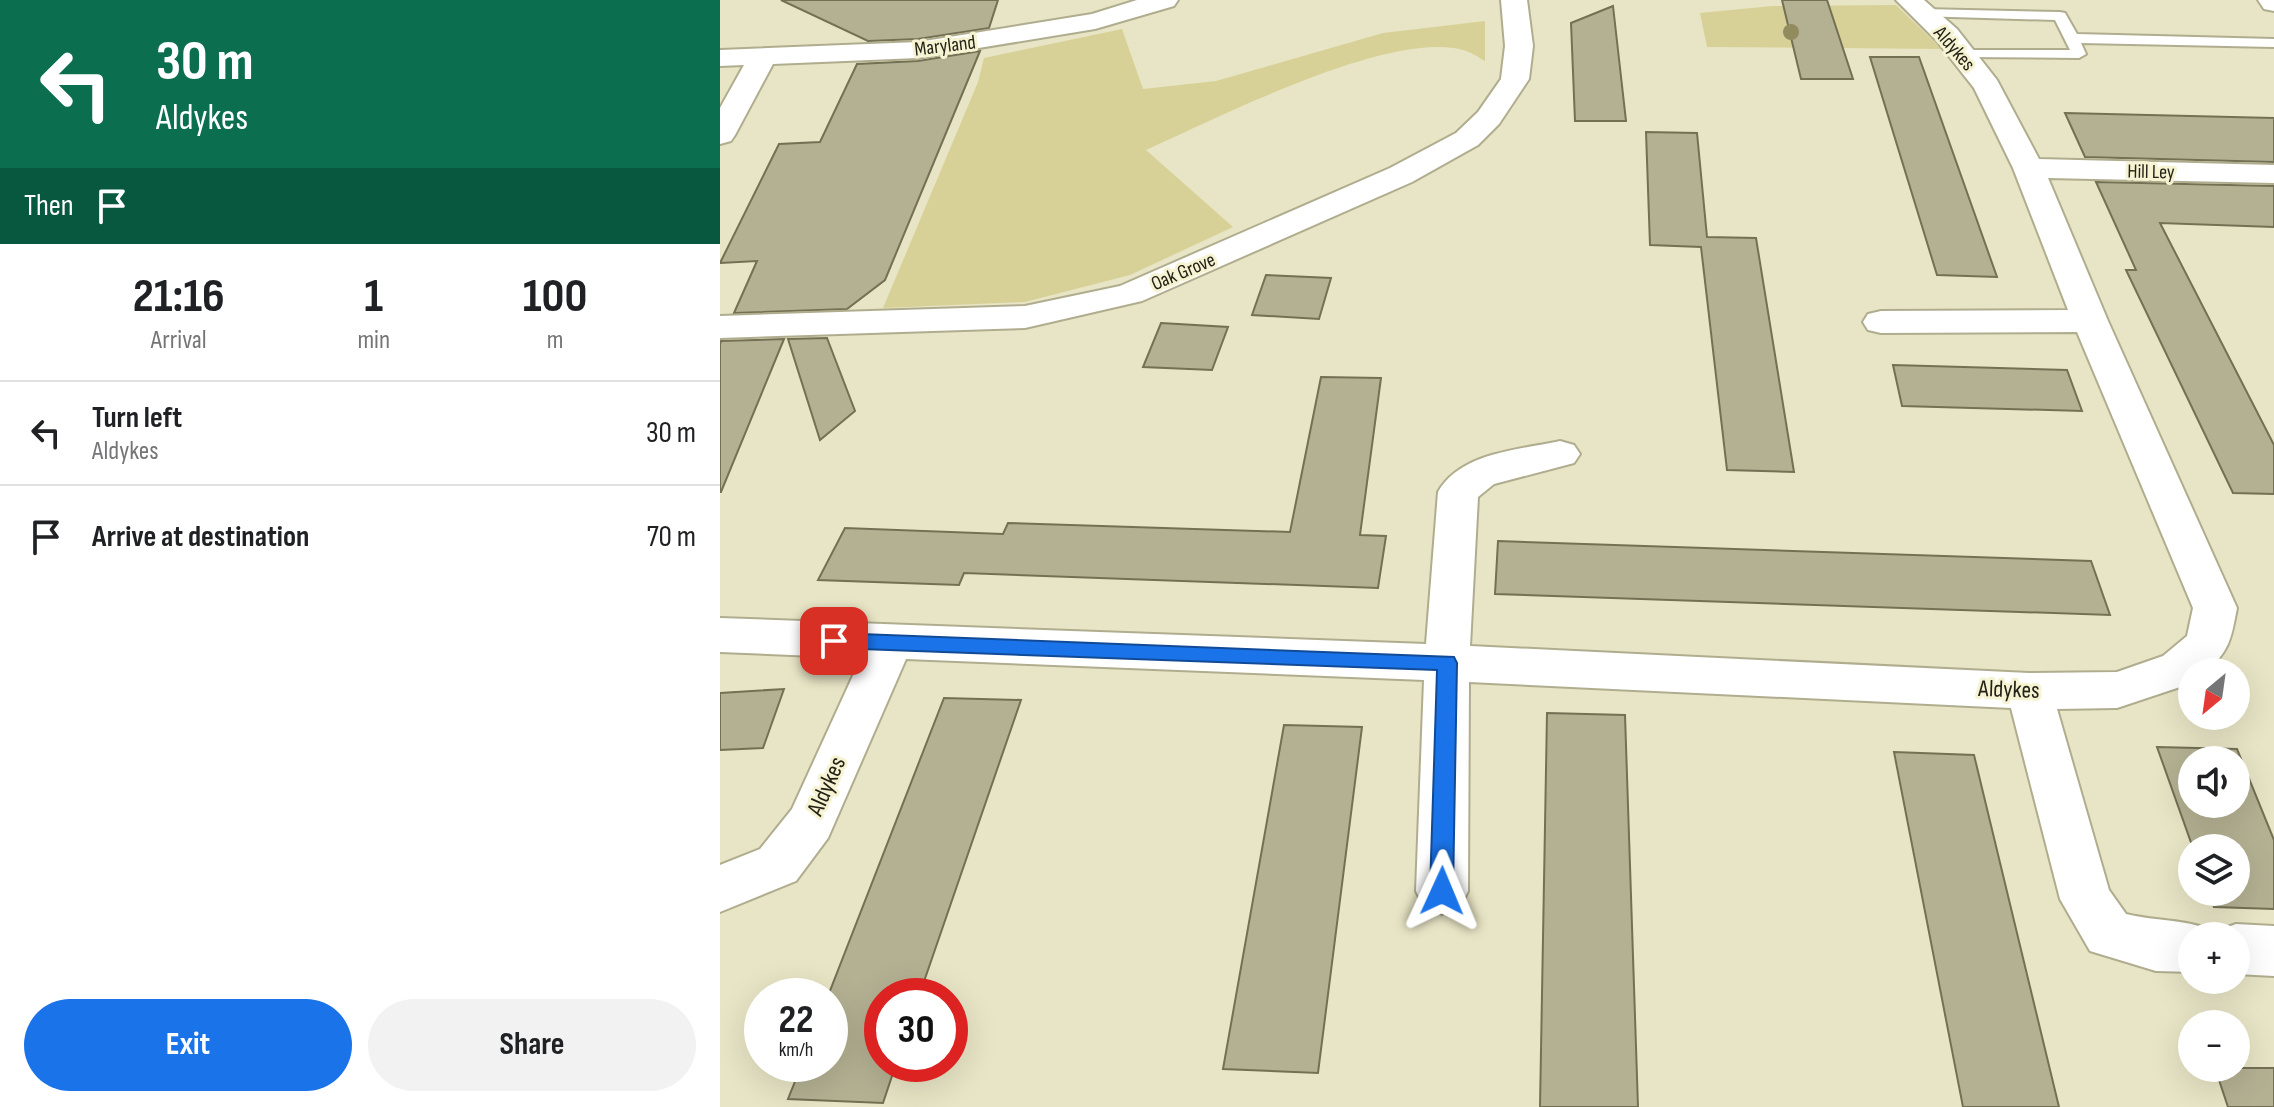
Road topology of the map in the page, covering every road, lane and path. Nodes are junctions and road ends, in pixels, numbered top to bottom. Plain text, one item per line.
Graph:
1 (1165, 0) edge
2 (1514, 0) edge
3 (1916, 7) edge
4 (2072, 38) junction
5 (2274, 43) edge
6 (1961, 53) junction
7 (763, 56) junction
8 (720, 58) edge
9 (720, 135) edge
10 (2028, 168) junction
11 (2274, 174) edge
12 (2090, 321) junction
13 (1881, 322) dead end
14 (720, 327) edge
15 (1560, 454) dead end
16 (720, 635) edge
17 (890, 644) junction
18 (1447, 663) junction
19 (2029, 691) junction
20 (720, 889) edge
21 (1442, 891) dead end
22 (2178, 947) edge
23 (2250, 950) edge
24 (2274, 951) edge

1 - 7 street, Maryland
2 - 14 street, Oak Grove
3 - 4 lane
3 - 6 street, Aldykes
4 - 5 lane
4 - 6 lane
6 - 10 street, Aldykes
7 - 8 street, Maryland
7 - 9 street
10 - 11 street, Hill Ley
10 - 12 street, Aldykes
12 - 13 street
12 - 19 street, Aldykes
15 - 18 street
16 - 17 street, Aldykes
17 - 18 street, Aldykes
17 - 20 street, Aldykes
18 - 19 street, Aldykes
18 - 21 street
19 - 22 street
23 - 24 street

